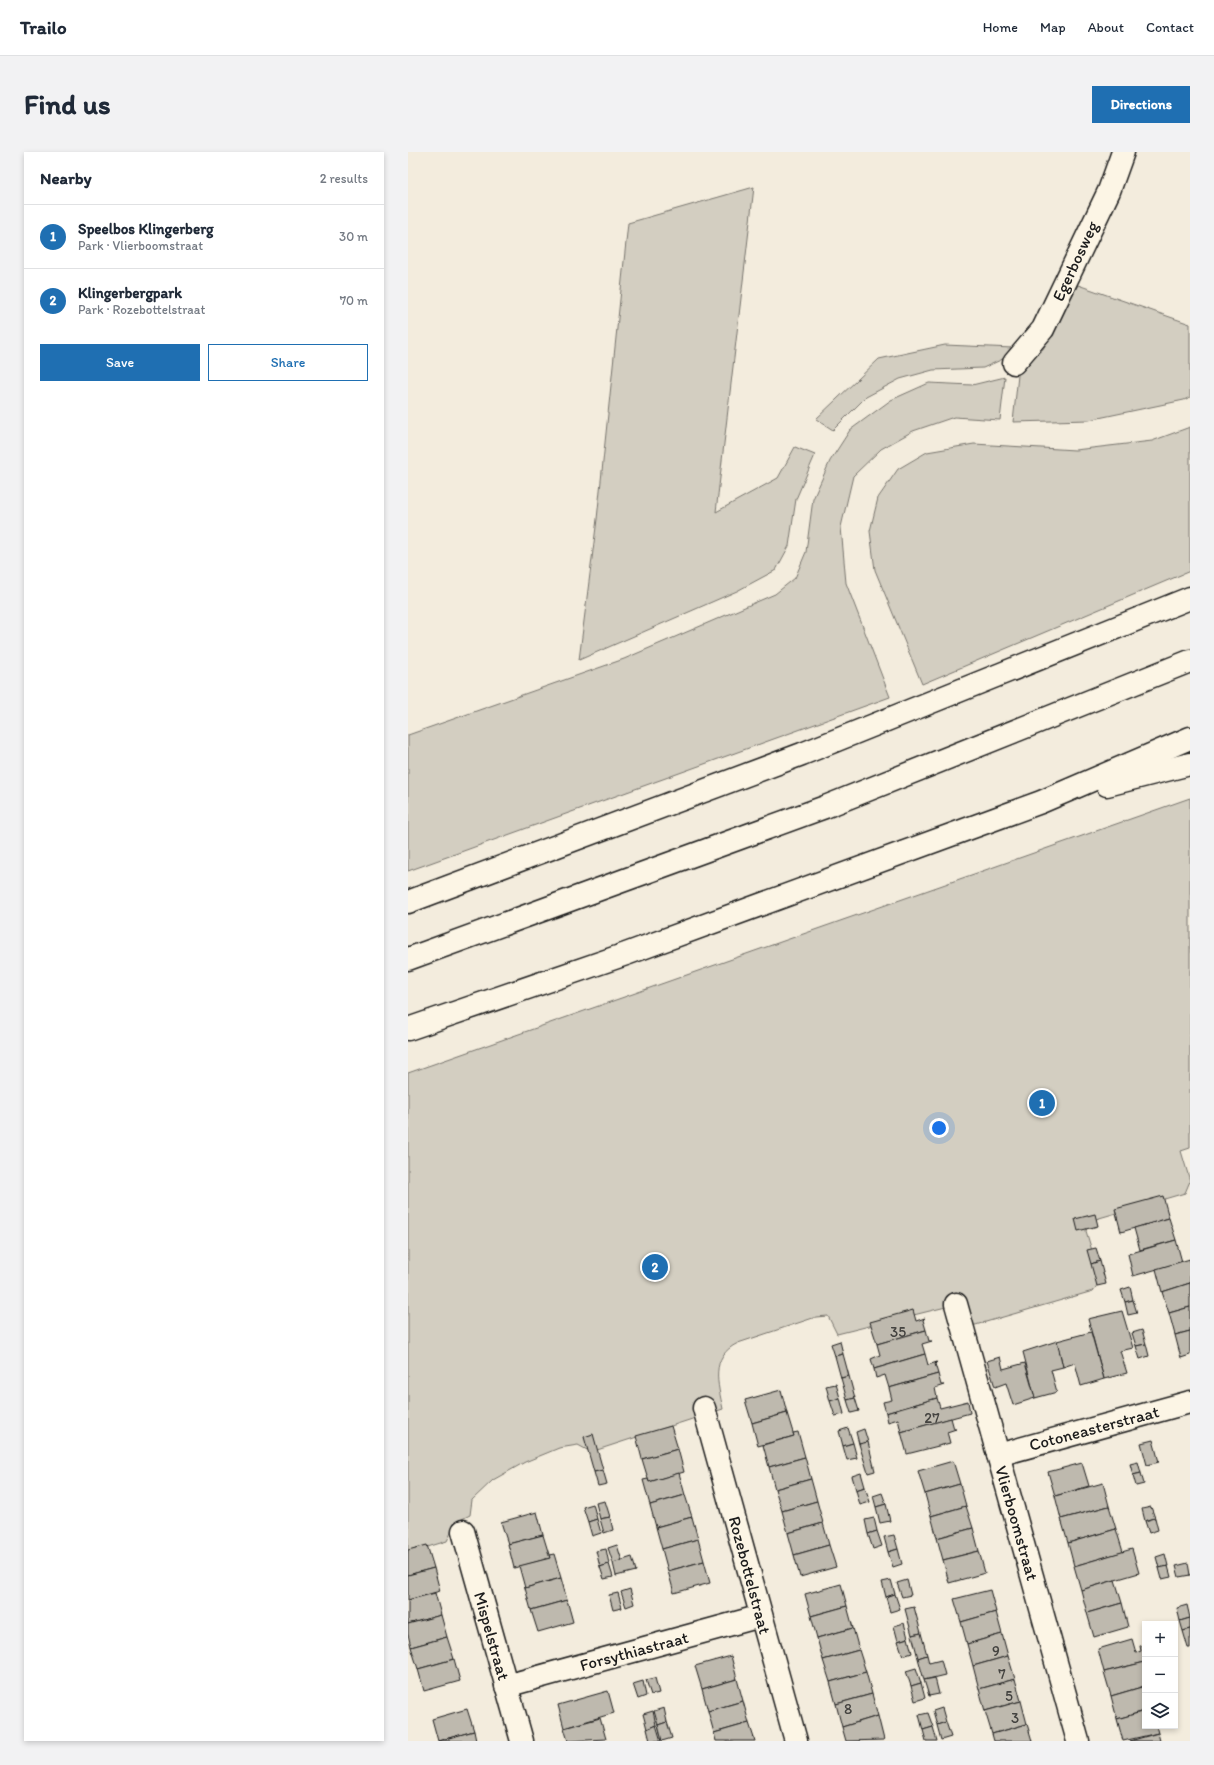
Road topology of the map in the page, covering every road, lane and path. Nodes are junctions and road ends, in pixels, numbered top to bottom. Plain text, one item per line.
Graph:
1 (1123, 152) edge
2 (1014, 363) dead end
3 (1190, 598) edge
4 (1190, 661) edge
5 (1190, 738) edge
6 (1190, 764) edge
7 (1042, 802) junction
8 (408, 902) edge
9 (408, 959) edge
10 (408, 1029) edge
11 (956, 1304) dead end
12 (1190, 1402) edge
13 (704, 1408) dead end
14 (998, 1455) junction
15 (462, 1531) dead end
16 (761, 1616) junction
17 (506, 1686) junction
18 (522, 1741) edge
19 (796, 1741) edge
20 (1078, 1741) edge

1 - 2 main road, Egerbosweg
3 - 8 main road
4 - 9 main road
5 - 7 main road
6 - 7 main road
7 - 10 main road
11 - 14 main road, Vlierboomstraat
12 - 14 main road, Cotoneasterstraat
13 - 16 main road, Rozebottelstraat
14 - 20 main road, Vlierboomstraat
15 - 17 main road, Mispelstraat
16 - 17 main road, Forsythiastraat
16 - 19 main road, Rozebottelstraat
17 - 18 main road, Mispelstraat

